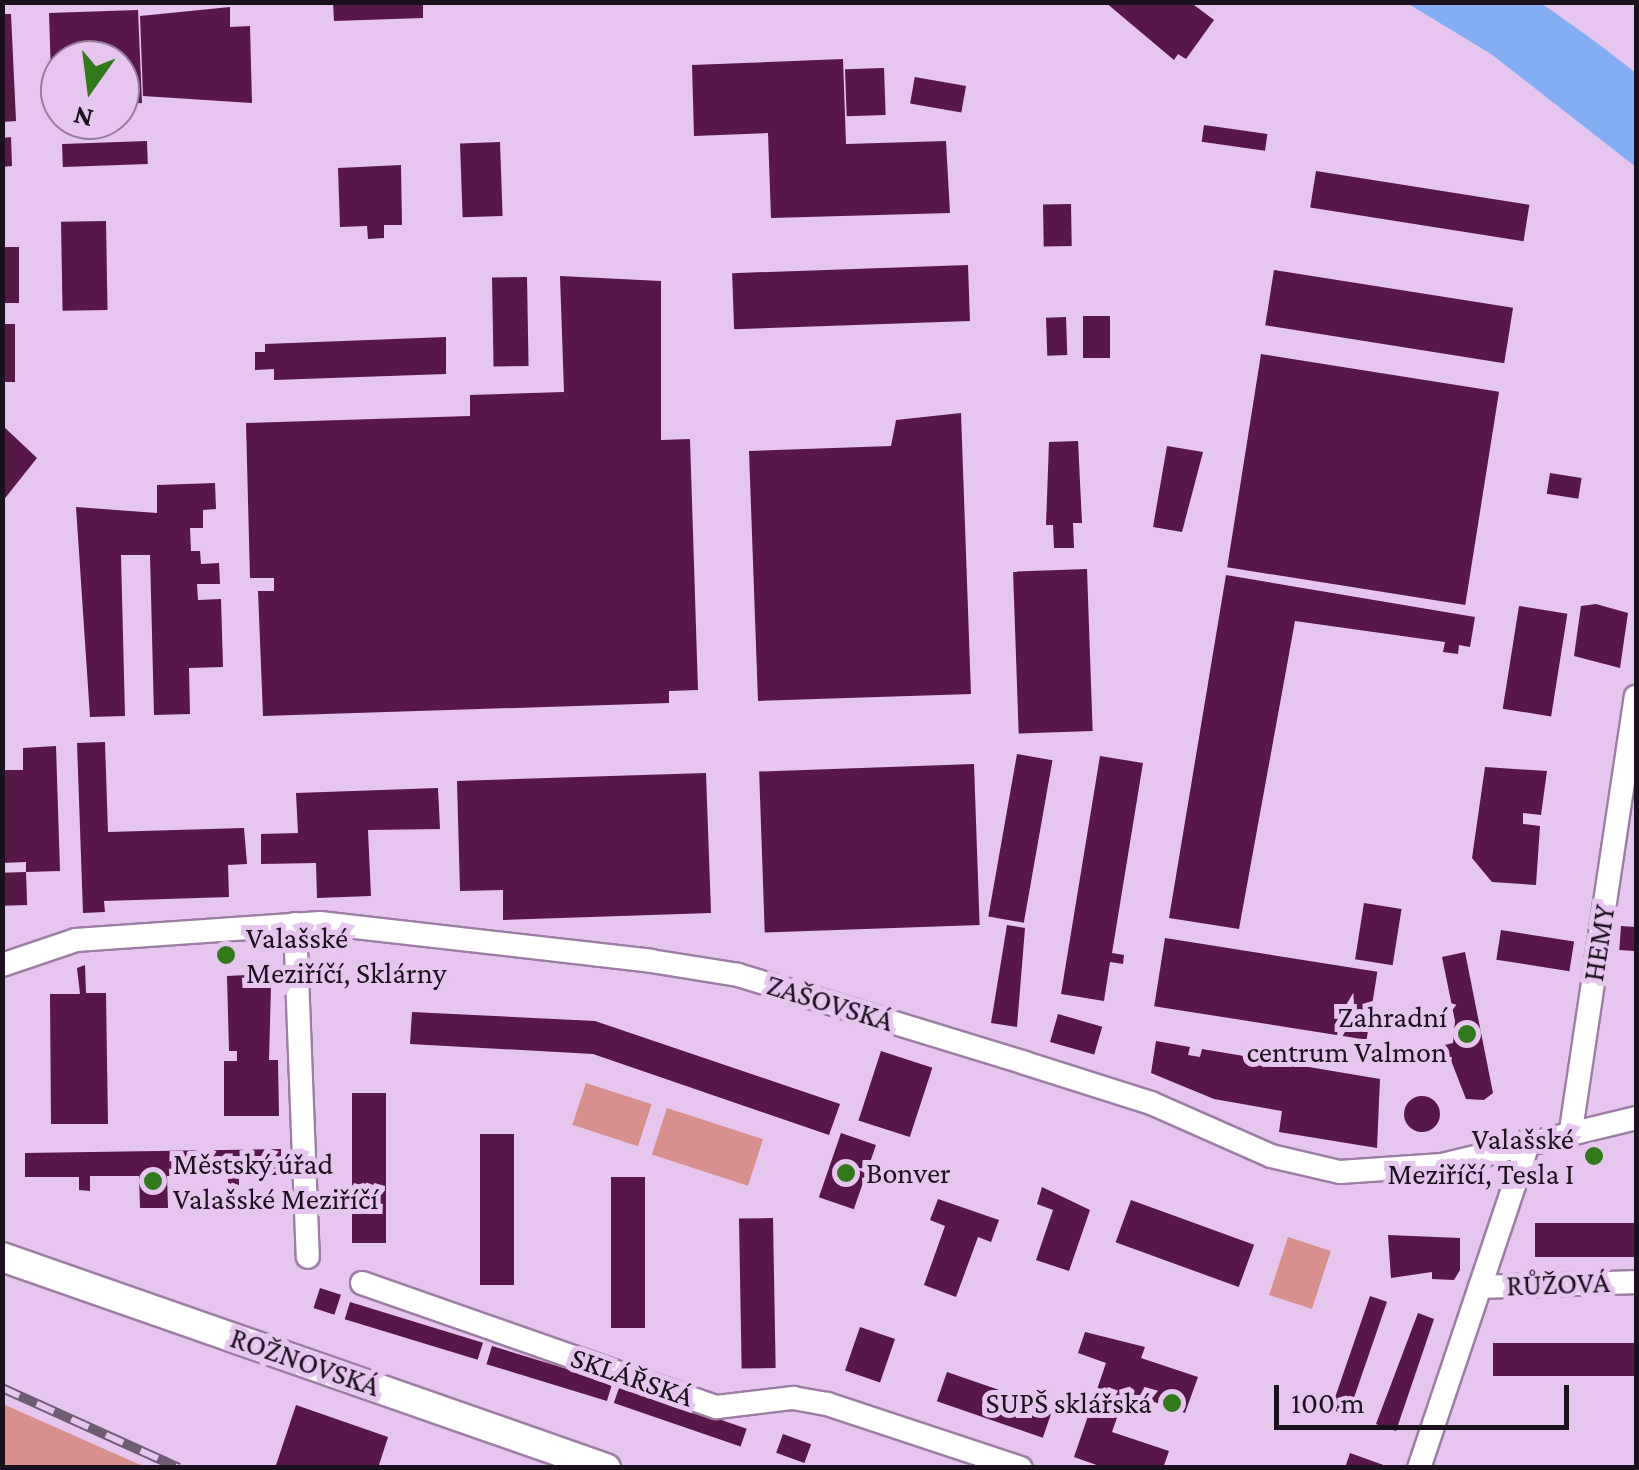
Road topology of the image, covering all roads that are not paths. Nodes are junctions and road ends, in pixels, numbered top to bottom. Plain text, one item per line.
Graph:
1 (1636, 697) edge
2 (295, 924) junction
3 (2, 965) edge
4 (1636, 1118) edge
5 (1571, 1130) junction
6 (1530, 1138) junction
7 (2, 1257) edge
8 (308, 1257) dead end
9 (1636, 1282) edge
10 (362, 1283) dead end
11 (1480, 1287) junction
12 (606, 1468) edge
13 (1021, 1468) edge
14 (1419, 1468) edge

1 - 5 street, HEMY
2 - 3 street, ZAŠOVSKÁ
2 - 6 street, ZAŠOVSKÁ
2 - 8 street
4 - 5 street, ZAŠOVSKÁ
5 - 6 street, ZAŠOVSKÁ
6 - 11 street
7 - 12 main road, ROŽNOVSKÁ
9 - 11 street, RŮŽOVÁ
10 - 13 street, SKLÁŘSKÁ
11 - 14 street

